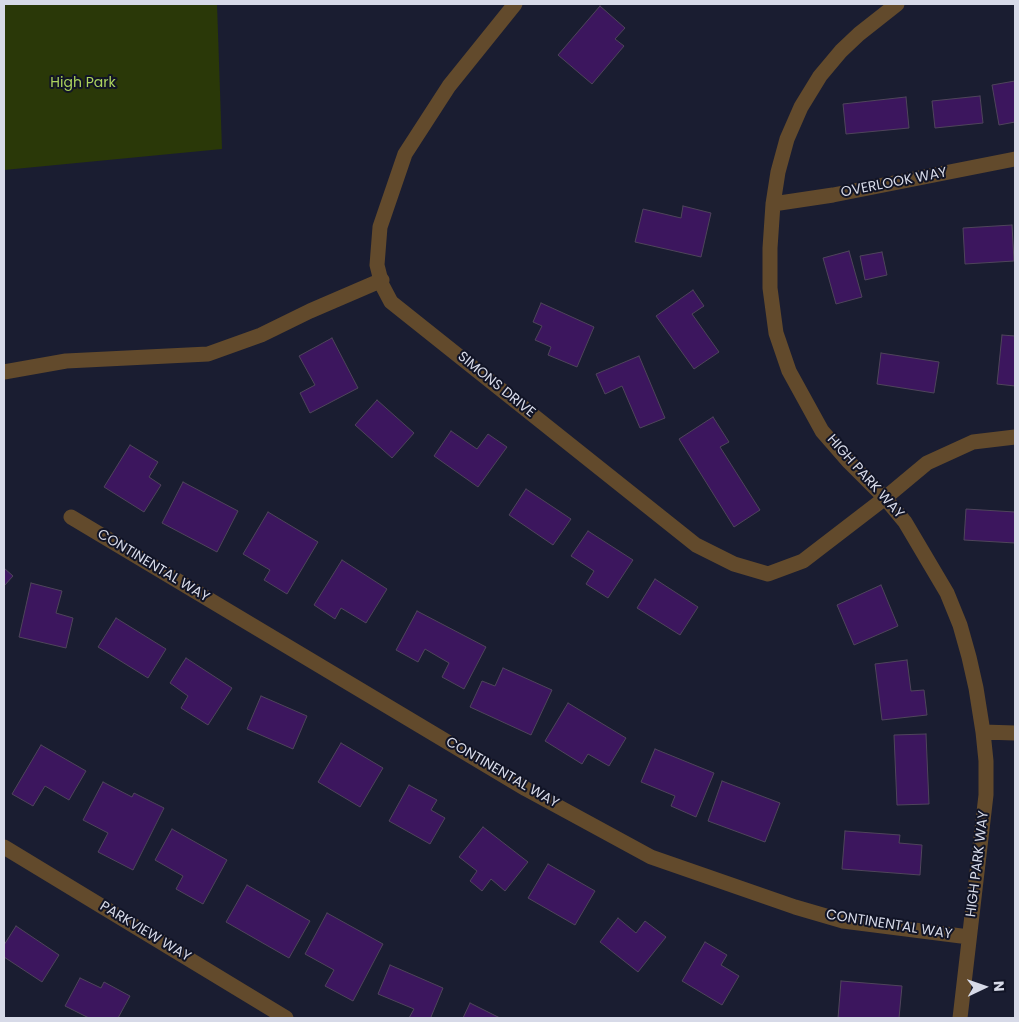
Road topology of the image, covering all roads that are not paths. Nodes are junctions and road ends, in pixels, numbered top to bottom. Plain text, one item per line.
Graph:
1 (515, 4) edge
2 (897, 4) edge
3 (1015, 159) edge
4 (773, 204) junction
5 (382, 280) junction
6 (4, 372) edge
7 (1015, 437) edge
8 (885, 498) junction
9 (71, 517) dead end
10 (983, 732) junction
11 (1015, 733) edge
12 (4, 847) edge
13 (969, 937) junction
14 (286, 1018) edge
15 (960, 1018) edge

1 - 5 street, SIMONS DRIVE
2 - 4 street, HIGH PARK WAY
3 - 4 street, OVERLOOK WAY
4 - 8 street, HIGH PARK WAY
5 - 6 street
5 - 8 street, SIMONS DRIVE
7 - 8 street, SIMONS DRIVE
8 - 10 street, HIGH PARK WAY
9 - 13 street, CONTINENTAL WAY
10 - 11 street
10 - 13 street, HIGH PARK WAY
12 - 14 street, PARKVIEW WAY
13 - 15 street, HIGH PARK WAY

